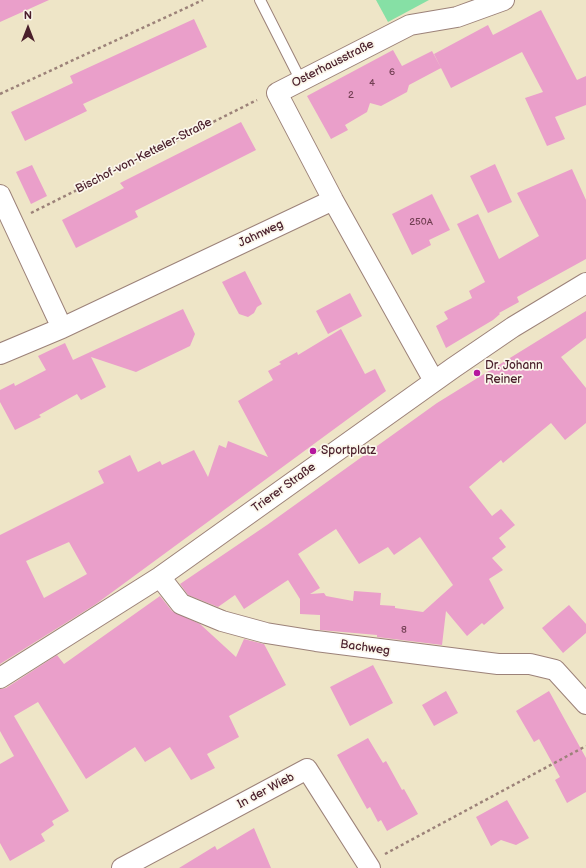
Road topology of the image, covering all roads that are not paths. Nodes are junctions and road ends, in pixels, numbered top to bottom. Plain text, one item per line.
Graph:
1 (260, 0) edge
2 (504, 0) edge
3 (300, 79) junction
4 (0, 195) edge
5 (333, 200) junction
6 (586, 283) edge
7 (62, 328) junction
8 (0, 354) edge
9 (434, 381) junction
10 (160, 577) junction
11 (0, 678) edge
12 (583, 697) edge
13 (369, 866) edge
14 (122, 868) edge

1 - 3 lane
2 - 3 street, Osterhausstraße
3 - 5 street, Osterhausstraße
4 - 7 street
5 - 7 street, Jahnweg
5 - 9 street
6 - 9 street, Trierer Straße
7 - 8 street, Jahnweg
9 - 10 street, Trierer Straße
10 - 11 street, Trierer Straße
10 - 12 street, Bachweg
13 - 14 street, In der Wieb

